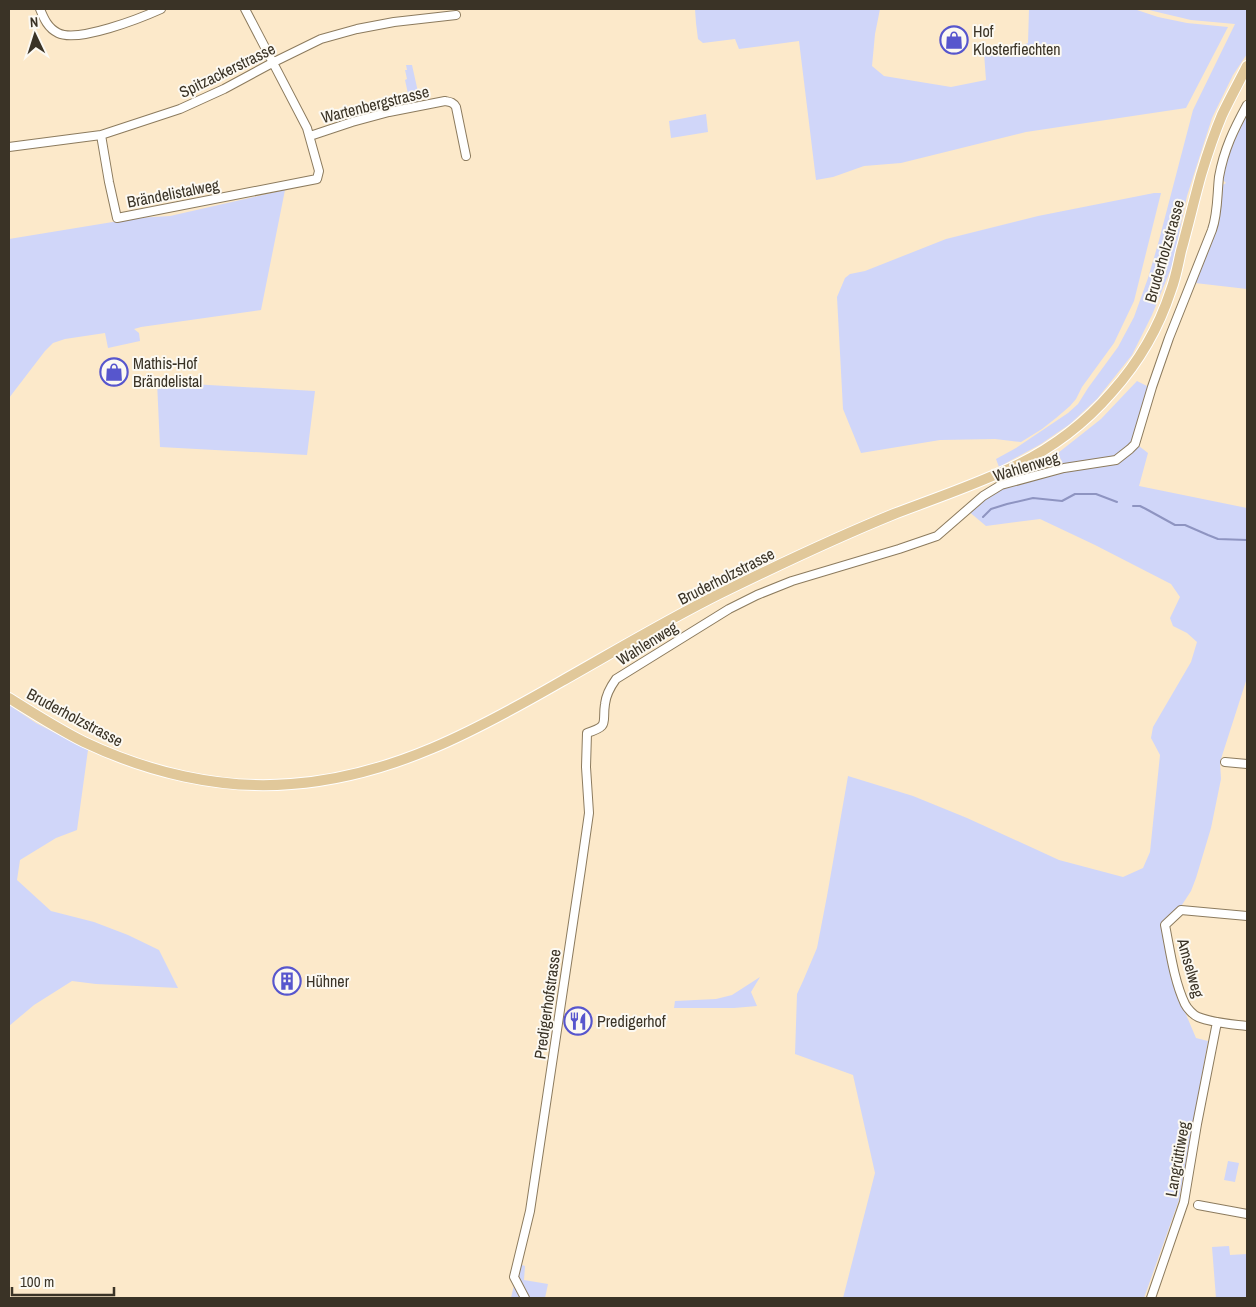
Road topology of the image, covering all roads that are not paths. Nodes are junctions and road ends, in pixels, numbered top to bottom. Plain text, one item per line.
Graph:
1 (40, 9) edge
2 (161, 9) edge
3 (245, 9) edge
4 (456, 15) dead end
5 (274, 62) junction
6 (1247, 66) edge
7 (1247, 105) edge
8 (101, 135) junction
9 (310, 136) junction
10 (9, 147) edge
11 (466, 156) dead end
12 (9, 698) edge
13 (587, 733) joint
14 (1225, 762) dead end
15 (1247, 764) edge
16 (1247, 916) edge
17 (1216, 1022) junction
18 (1247, 1026) edge
19 (1198, 1205) dead end
20 (1247, 1214) edge
21 (525, 1298) edge
22 (1151, 1298) edge

1 - 2 street
3 - 5 street
4 - 5 street, Spitzackerstrasse
5 - 8 street, Spitzackerstrasse
5 - 9 street
6 - 12 main road, Bruderholzstrasse
7 - 13 street, Wahlenweg
8 - 9 street, Brändelistalweg
8 - 10 street, Spitzackerstrasse
9 - 11 street, Wartenbergstrasse
13 - 21 street, Predigerhofstrasse
14 - 15 street
16 - 17 street, Amselweg
17 - 18 street, Amselweg
17 - 22 street, Langrüttiweg
19 - 20 street

